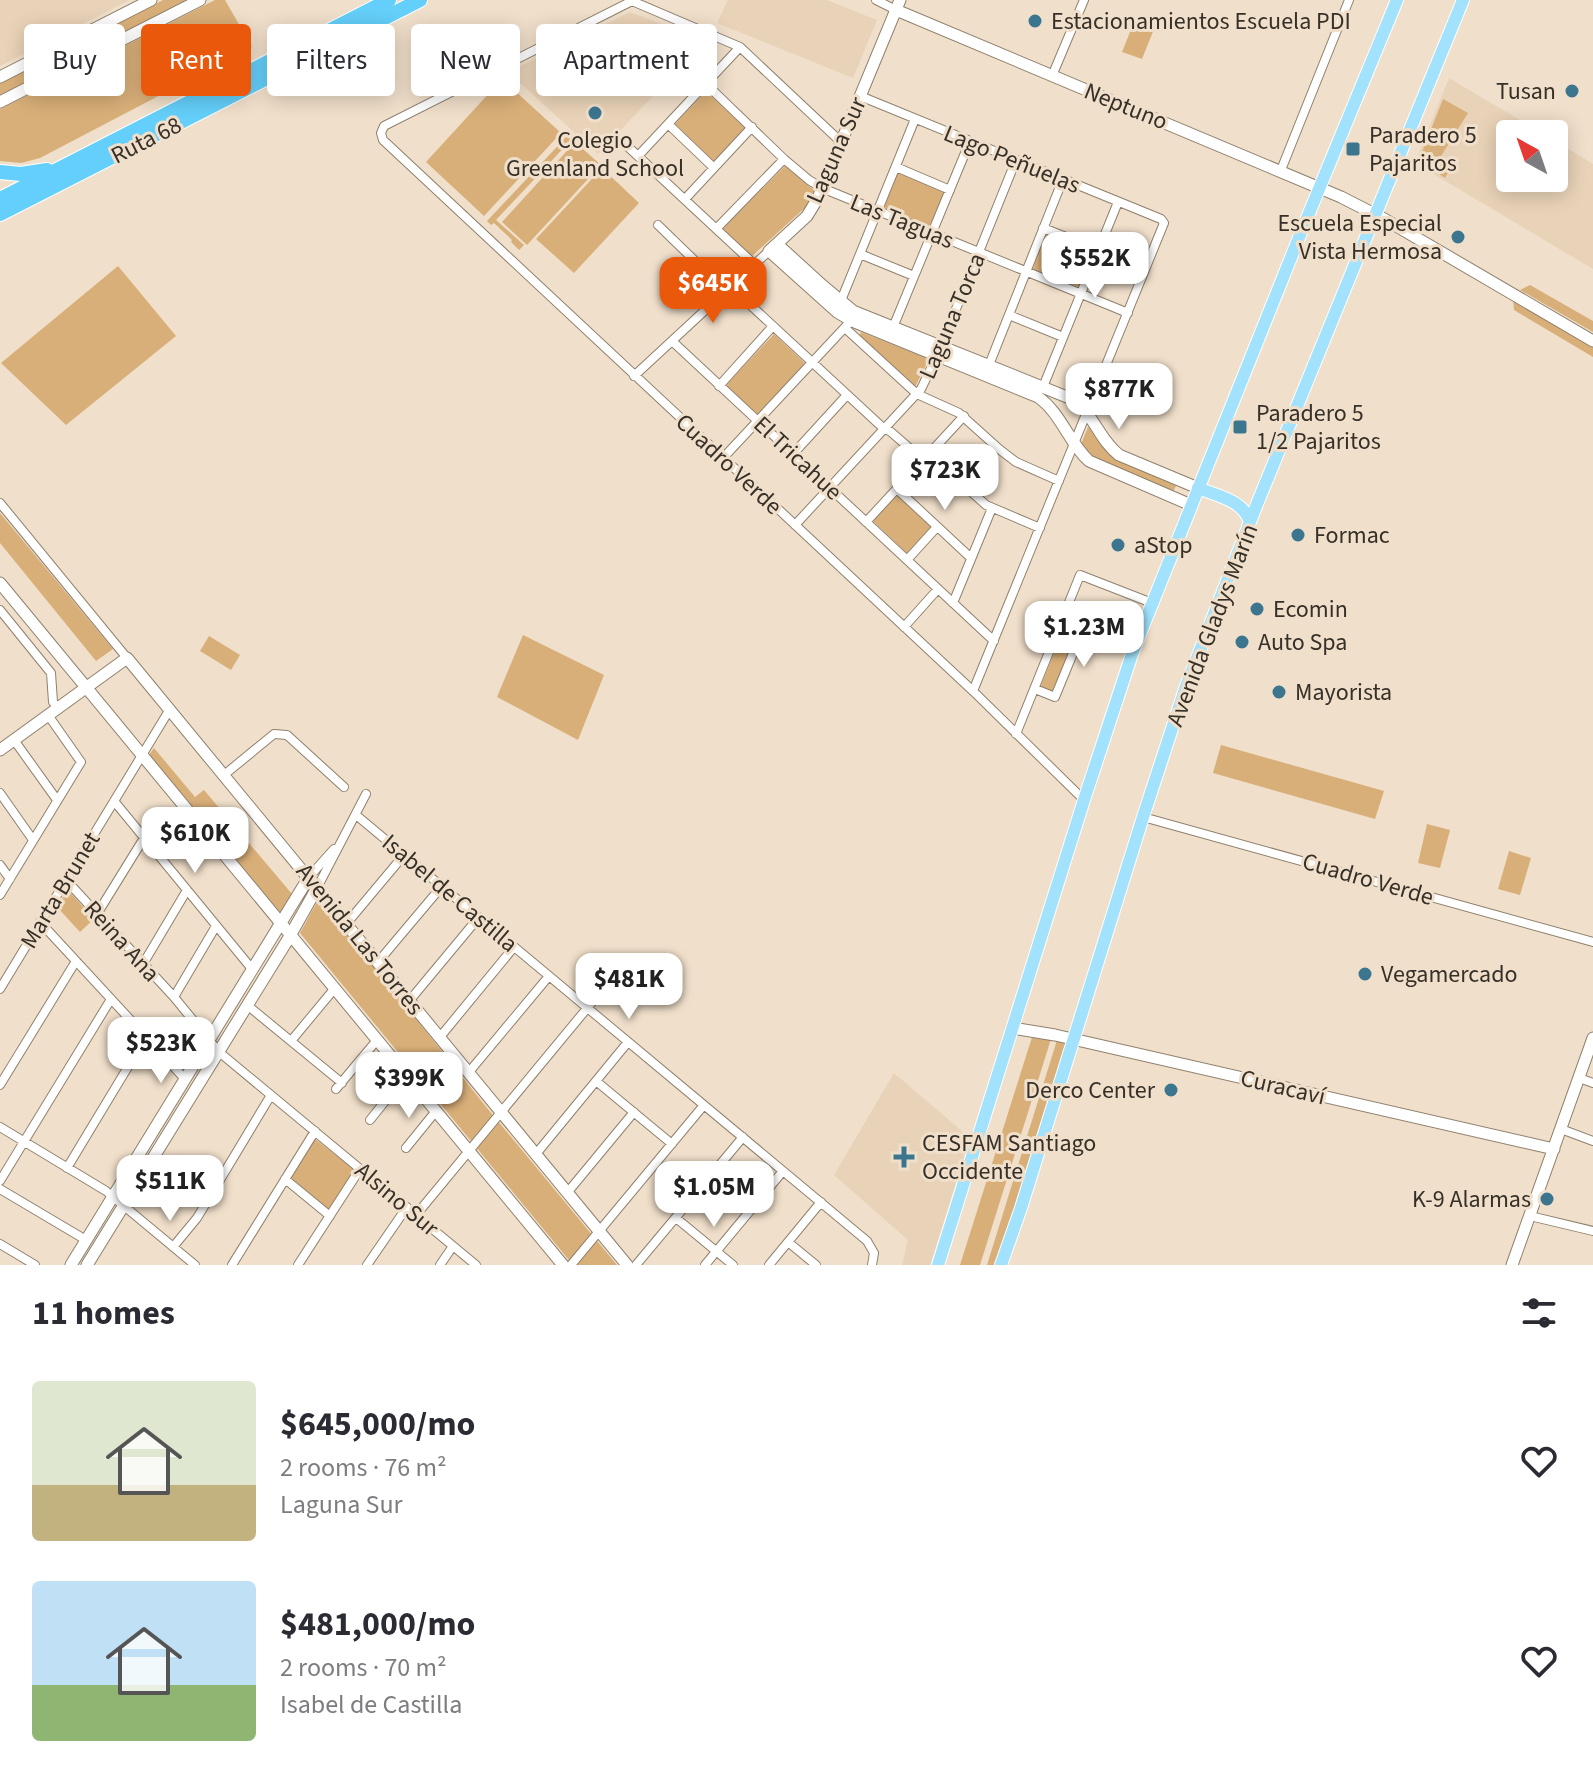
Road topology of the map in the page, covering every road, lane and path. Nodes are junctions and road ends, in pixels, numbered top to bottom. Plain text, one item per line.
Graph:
1 (151, 0) edge
2 (200, 0) edge
3 (389, 0) edge
4 (420, 0) edge
5 (876, 0) edge
6 (1084, 0) edge
7 (1349, 0) edge
8 (1397, 0) edge
9 (1463, 0) edge
10 (633, 1) edge
11 (898, 5) edge
12 (740, 47) junction
13 (717, 72) edge
14 (1052, 76) junction
15 (0, 77) edge
16 (717, 94) edge
17 (695, 96) edge
18 (860, 96) junction
19 (0, 102) edge
20 (915, 119) junction
21 (668, 124) junction
22 (752, 127) junction
23 (970, 141) junction
24 (841, 142) junction
25 (626, 145) dead end
26 (638, 156) junction
27 (784, 159) junction
28 (1016, 160) junction
29 (74, 161) junction
30 (896, 167) junction
31 (714, 168) junction
32 (1281, 170) junction
33 (0, 172) edge
34 (1063, 179) junction
35 (1320, 187) junction
36 (822, 188) junction
37 (950, 190) junction
38 (0, 199) edge
39 (685, 199) junction
40 (1118, 202) junction
41 (878, 211) junction
42 (0, 214) edge
43 (1376, 214) junction
44 (658, 225) dead end
45 (1043, 228) junction
46 (716, 229) junction
47 (932, 233) junction
48 (773, 248) junction
49 (1099, 250) junction
50 (979, 252) junction
51 (860, 254) junction
52 (755, 265) junction
53 (1027, 272) junction
54 (914, 276) junction
55 (728, 289) junction
56 (1081, 294) junction
57 (839, 307) junction
58 (1128, 313) junction
59 (1009, 315) junction
60 (848, 324) junction
61 (894, 325) junction
62 (773, 326) junction
63 (1063, 337) junction
64 (672, 341) junction
65 (1593, 341) edge
66 (939, 350) junction
67 (812, 363) junction
68 (989, 365) junction
69 (634, 376) junction
70 (719, 386) junction
71 (1043, 387) junction
72 (917, 394) junction
73 (847, 395) junction
74 (1087, 414) junction
75 (964, 416) junction
76 (757, 421) junction
77 (885, 428) junction
78 (1074, 444) junction
79 (793, 454) junction
80 (926, 457) junction
81 (723, 458) junction
82 (1059, 481) junction
83 (829, 488) junction
84 (1198, 488) junction
85 (897, 489) junction
86 (0, 503) edge
87 (1191, 505) junction
88 (992, 508) junction
89 (866, 522) junction
90 (1250, 522) junction
91 (795, 525) junction
92 (937, 527) junction
93 (1040, 528) junction
94 (971, 558) junction
95 (907, 560) junction
96 (0, 583) edge
97 (938, 589) junction
98 (953, 603) junction
99 (1152, 603) junction
100 (0, 610) edge
101 (1063, 621) junction
102 (904, 627) junction
103 (994, 641) junction
104 (127, 658) junction
105 (87, 687) junction
106 (1035, 689) junction
107 (973, 691) junction
108 (170, 709) junction
109 (53, 712) junction
110 (1016, 734) junction
111 (14, 740) junction
112 (0, 750) edge
113 (142, 753) junction
114 (224, 775) junction
115 (344, 787) dead end
116 (0, 793) edge
117 (366, 794) dead end
118 (57, 800) junction
119 (1084, 800) junction
120 (114, 801) junction
121 (356, 815) junction
122 (1143, 817) junction
123 (144, 838) junction
124 (33, 840) junction
125 (343, 840) junction
126 (404, 855) junction
127 (0, 865) edge
128 (309, 877) junction
129 (10, 879) junction
130 (66, 880) junction
131 (442, 886) junction
132 (317, 888) junction
133 (187, 890) junction
134 (0, 895) edge
135 (97, 914) junction
136 (479, 917) junction
137 (40, 922) junction
138 (280, 923) junction
139 (347, 923) junction
140 (216, 926) junction
141 (291, 935) junction
142 (1593, 942) edge
143 (514, 947) junction
144 (76, 961) junction
145 (378, 962) junction
146 (143, 964) junction
147 (252, 969) junction
148 (549, 976) junction
149 (335, 988) junction
150 (0, 989) edge
151 (603, 989) dead end
152 (174, 997) junction
153 (111, 999) junction
154 (410, 1000) junction
155 (247, 1005) junction
156 (588, 1008) junction
157 (1012, 1028) junction
158 (146, 1037) junction
159 (440, 1037) junction
160 (1593, 1038) edge
161 (208, 1040) junction
162 (377, 1040) junction
163 (1074, 1040) junction
164 (291, 1041) junction
165 (628, 1042) junction
166 (219, 1052) junction
167 (472, 1068) junction
168 (406, 1075) junction
169 (1579, 1078) junction
170 (185, 1079) junction
171 (596, 1081) junction
172 (1593, 1083) edge
173 (0, 1085) edge
174 (271, 1095) junction
175 (704, 1105) junction
176 (436, 1111) junction
177 (502, 1112) junction
178 (634, 1112) junction
179 (370, 1120) dead end
180 (0, 1127) edge
181 (1561, 1129) junction
182 (315, 1131) junction
183 (743, 1137) junction
184 (24, 1141) junction
185 (1593, 1141) edge
186 (672, 1144) junction
187 (406, 1148) dead end
188 (1554, 1149) junction
189 (469, 1151) junction
190 (536, 1154) junction
191 (67, 1168) junction
192 (360, 1169) junction
193 (783, 1171) junction
194 (285, 1179) junction
195 (0, 1181) edge
196 (0, 1189) edge
197 (567, 1193) junction
198 (113, 1197) junction
199 (821, 1202) junction
200 (124, 1206) junction
201 (407, 1207) junction
202 (416, 1215) junction
203 (330, 1216) junction
204 (1530, 1216) junction
205 (676, 1218) junction
206 (1592, 1228) edge
207 (599, 1232) junction
208 (86, 1240) junction
209 (788, 1242) junction
210 (0, 1244) edge
211 (453, 1246) junction
212 (173, 1247) junction
213 (716, 1251) junction
214 (35, 1265) edge
215 (71, 1265) edge
216 (87, 1265) edge
217 (195, 1265) edge
218 (232, 1265) edge
219 (298, 1265) edge
220 (367, 1265) edge
221 (440, 1265) edge
222 (476, 1265) edge
223 (563, 1265) edge
224 (571, 1265) edge
225 (627, 1265) edge
226 (636, 1265) edge
227 (705, 1265) edge
228 (733, 1265) edge
229 (769, 1265) edge
230 (816, 1265) edge
231 (872, 1265) edge
232 (938, 1265) edge
233 (1001, 1265) edge
234 (1512, 1265) edge

1 - 15 street
2 - 19 street
3 - 29 highway, Ruta 68
4 - 42 highway, Ruta 68
5 - 11 street, Neptuno
6 - 14 street
7 - 32 street
8 - 35 main road
9 - 43 main road, Avenida Gladys Marín
10 - 12 street
10 - 69 street, Cuadro Verde
11 - 14 street, Neptuno
11 - 18 street, Laguna Sur
12 - 13 street
12 - 24 street
14 - 32 street, Neptuno
16 - 22 street, Las Taguas
17 - 21 street
18 - 20 street, Lago Peñuelas
18 - 24 street, Laguna Sur
20 - 23 street, Lago Peñuelas
20 - 30 street
21 - 26 street
21 - 31 street
22 - 27 street, Las Taguas
22 - 31 street
23 - 28 street, Lago Peñuelas
23 - 37 street
24 - 36 street, Laguna Sur
25 - 26 street
26 - 39 street
27 - 36 street, Las Taguas
27 - 46 street
28 - 34 street, Lago Peñuelas
28 - 50 street, Laguna Torca
29 - 33 highway
29 - 38 highway, Ruta 68
30 - 37 street
30 - 41 street
31 - 39 street
32 - 35 street, Neptuno
34 - 40 street, Lago Peñuelas
34 - 45 street
35 - 43 street, Neptuno
35 - 84 main road
36 - 41 street, Las Taguas
36 - 48 street, Laguna Sur
37 - 47 street
39 - 46 street
40 - 49 street
40 - 58 street, Lago Peñuelas
41 - 47 street, Las Taguas
41 - 51 street
43 - 65 street, Neptuno
43 - 90 main road, Avenida Gladys Marín
44 - 55 street
45 - 49 street
45 - 53 street
46 - 52 street
47 - 50 street, Las Taguas
47 - 54 street
48 - 52 street, Laguna Sur
48 - 57 street
49 - 56 street
50 - 53 street, Las Taguas
50 - 66 street, Laguna Torca
51 - 54 street
51 - 57 street
52 - 55 street, Laguna Sur
53 - 56 street, Las Taguas
53 - 59 street
54 - 61 street
55 - 62 street
55 - 64 street, Laguna Sur
56 - 58 street, Las Taguas
56 - 63 street
57 - 60 street
57 - 61 street
58 - 74 street
59 - 63 street
59 - 68 street
60 - 66 street
60 - 67 street
60 - 72 street
61 - 66 street
62 - 67 street
62 - 70 street
63 - 71 street
64 - 69 street, Laguna Sur
64 - 70 street, El Tricahue
66 - 68 street
66 - 72 street, Laguna Torca
66 - 78 street
67 - 73 street
67 - 76 street
68 - 71 street
69 - 81 street, Cuadro Verde
70 - 76 street, El Tricahue
71 - 74 street
72 - 75 street
72 - 77 street, Laguna Torca
73 - 77 street
73 - 79 street
74 - 78 street
74 - 84 street
75 - 80 street
75 - 82 street
76 - 79 street, El Tricahue
76 - 81 street
77 - 80 street
77 - 83 street, Laguna Torca
78 - 82 street
78 - 87 street
79 - 83 street, El Tricahue
80 - 85 street
80 - 88 street
81 - 91 street, Cuadro Verde
82 - 93 street
83 - 89 street, El Tricahue
83 - 91 street, Laguna Torca
84 - 87 main road
84 - 90 main road
85 - 89 street
85 - 92 street
86 - 104 street, Avenida Las Torres
87 - 99 main road
88 - 93 street
88 - 94 street
89 - 95 street, El Tricahue
90 - 122 main road, Avenida Gladys Marín
91 - 102 street, Cuadro Verde
92 - 94 street
92 - 95 street
93 - 103 street
94 - 98 street
95 - 97 street, El Tricahue
96 - 105 street, Avenida Las Torres
97 - 98 street, El Tricahue
97 - 102 street
98 - 103 street, El Tricahue
99 - 101 street
99 - 119 main road
100 - 109 street
101 - 106 street
101 - 106 street
102 - 107 street, Cuadro Verde
103 - 107 street
104 - 105 street
104 - 108 street, Avenida Las Torres
105 - 109 street
105 - 113 street, Avenida Las Torres
106 - 110 street
107 - 110 street, Cuadro Verde
108 - 113 street, Marta Brunet
108 - 114 street, Avenida Las Torres
109 - 111 street
109 - 118 street
110 - 119 street, Cuadro Verde
111 - 112 street
111 - 118 street
113 - 120 street, Marta Brunet
113 - 138 street, Avenida Las Torres
114 - 115 street
114 - 128 street, Avenida Las Torres
116 - 124 street
117 - 121 street
118 - 124 street
119 - 157 main road
120 - 123 street
120 - 130 street, Marta Brunet
121 - 125 street
121 - 126 street, Isabel de Castilla
122 - 142 street, Cuadro Verde
122 - 163 main road, Avenida Gladys Marín
123 - 133 street
123 - 135 street
124 - 129 street
125 - 128 street
125 - 132 street
126 - 131 street, Isabel de Castilla
126 - 139 street
127 - 129 street
128 - 132 street, Avenida Las Torres
128 - 138 street
129 - 134 street
130 - 135 street, Reina Ana
130 - 137 street, Marta Brunet
131 - 136 street, Isabel de Castilla
131 - 145 street
132 - 139 street, Avenida Las Torres
132 - 141 street
133 - 140 street
133 - 146 street
135 - 146 street, Reina Ana
136 - 143 street, Isabel de Castilla
136 - 154 street
137 - 144 street
137 - 150 street, Marta Brunet
138 - 141 street, Avenida Las Torres
138 - 147 street
139 - 145 street, Avenida Las Torres
140 - 147 street
140 - 152 street
141 - 149 street, Avenida Las Torres
141 - 155 street
143 - 148 street, Isabel de Castilla
143 - 159 street
144 - 153 street
144 - 173 street
145 - 154 street, Avenida Las Torres
146 - 152 street, Reina Ana
147 - 161 street
148 - 156 street, Isabel de Castilla
148 - 167 street
149 - 162 street, Avenida Las Torres
149 - 164 street
151 - 156 street
152 - 161 street, Reina Ana
153 - 158 street
153 - 184 street
154 - 159 street, Avenida Las Torres
155 - 164 street
155 - 166 street
156 - 165 street, Isabel de Castilla
156 - 177 street
157 - 163 street, Curacaví
157 - 232 main road
158 - 170 street
158 - 191 street
159 - 167 street, Avenida Las Torres
160 - 169 street
161 - 166 street, Alsino Sur
161 - 170 street
162 - 164 street
162 - 168 street, Avenida Las Torres
163 - 188 street, Curacaví
163 - 233 main road, Avenida Gladys Marín
165 - 171 street
165 - 175 street, Isabel de Castilla
166 - 174 street, Alsino Sur
166 - 200 street
167 - 177 street, Avenida Las Torres
168 - 176 street, Avenida Las Torres
168 - 179 street
169 - 172 street
169 - 181 street
170 - 198 street
171 - 178 street
171 - 190 street
174 - 182 street, Alsino Sur
174 - 212 street
175 - 183 street, Isabel de Castilla
175 - 186 street
176 - 187 street
176 - 189 street, Avenida Las Torres
177 - 189 street
177 - 190 street, Avenida Las Torres
178 - 186 street
178 - 197 street
180 - 184 street
181 - 185 street
181 - 188 street
182 - 192 street, Alsino Sur
182 - 194 street
183 - 193 street, Isabel de Castilla
183 - 205 street
184 - 191 street
184 - 195 street
186 - 207 street
188 - 204 street
189 - 202 street
189 - 223 street, Avenida Las Torres
190 - 197 street, Avenida Las Torres
191 - 198 street
192 - 201 street, Alsino Sur
192 - 203 street
193 - 199 street, Isabel de Castilla
193 - 213 street
194 - 203 street
194 - 218 street
196 - 208 street
197 - 207 street, Avenida Las Torres
198 - 200 street
198 - 208 street
199 - 209 street
199 - 231 street, Isabel de Castilla
200 - 212 street
200 - 216 street
201 - 202 street, Alsino Sur
201 - 220 street
202 - 211 street, Alsino Sur
203 - 219 street
204 - 206 street
204 - 234 street
205 - 213 street
205 - 226 street
207 - 224 street
207 - 225 street, Avenida Las Torres
208 - 215 street
209 - 229 street
209 - 230 street
210 - 214 street
211 - 221 street
211 - 222 street, Alsino Sur
212 - 217 street
213 - 227 street
213 - 228 street

